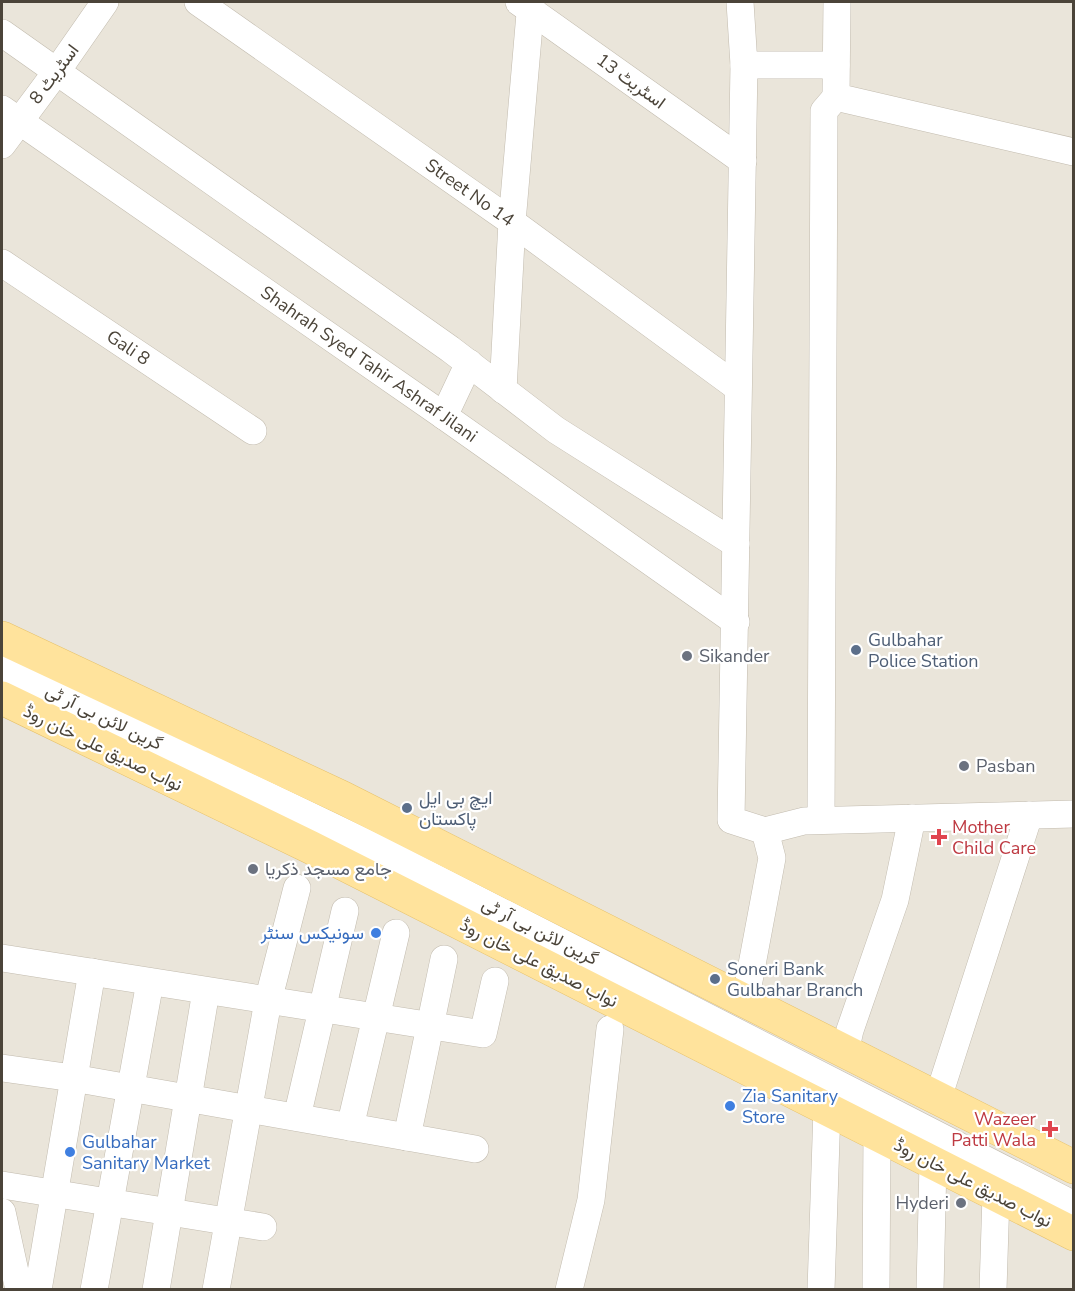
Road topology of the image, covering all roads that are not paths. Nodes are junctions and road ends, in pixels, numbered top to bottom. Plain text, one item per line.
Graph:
1 (105, 2) edge
2 (198, 2) edge
3 (740, 2) edge
4 (837, 2) edge
5 (527, 4) edge
6 (2, 33) edge
7 (744, 65) junction
8 (836, 65) junction
9 (57, 71) junction
10 (836, 97) junction
11 (10, 115) edge
12 (2, 145) edge
13 (1074, 152) edge
14 (742, 161) junction
15 (512, 222) junction
16 (2, 263) edge
17 (469, 363) junction
18 (737, 387) junction
19 (503, 390) junction
20 (444, 416) junction
21 (253, 431) dead end
22 (736, 544) junction
23 (736, 622) junction
24 (2, 638) edge
25 (2, 668) edge
26 (2, 698) edge
27 (1074, 814) edge
28 (1029, 815) junction
29 (912, 818) junction
30 (821, 820) junction
31 (765, 831) junction
32 (297, 888) dead end
33 (345, 911) dead end
34 (396, 933) dead end
35 (2, 958) edge
36 (444, 959) dead end
37 (92, 972) junction
38 (495, 981) dead end
39 (150, 982) junction
40 (206, 991) junction
41 (268, 1000) junction
42 (745, 1002) junction
43 (322, 1009) junction
44 (376, 1017) junction
45 (430, 1026) junction
46 (610, 1029) dead end
47 (845, 1052) junction
48 (2, 1068) edge
49 (73, 1078) junction
50 (131, 1088) junction
51 (188, 1098) junction
52 (938, 1098) junction
53 (248, 1109) junction
54 (827, 1109) junction
55 (297, 1118) junction
56 (350, 1127) junction
57 (877, 1134) junction
58 (407, 1137) junction
59 (475, 1149) dead end
60 (933, 1163) junction
61 (1074, 1167) edge
62 (2, 1185) edge
63 (54, 1194) junction
64 (996, 1195) junction
65 (110, 1203) junction
66 (1074, 1204) edge
67 (2, 1212) edge
68 (169, 1212) junction
69 (228, 1222) junction
70 (263, 1227) dead end
71 (1074, 1234) edge
72 (12, 1279) edge
73 (38, 1290) edge
74 (94, 1290) edge
75 (156, 1290) edge
76 (216, 1290) edge
77 (569, 1290) edge
78 (822, 1290) edge
79 (876, 1290) edge
80 (930, 1290) edge
81 (993, 1290) edge

1 - 9 street, اسٹریٹ 8
2 - 15 street, Street No 14
3 - 7 street
4 - 8 street
5 - 14 street, اسٹریٹ 13
5 - 15 street
6 - 9 street
7 - 8 street
7 - 14 street
8 - 10 street
9 - 11 street, اسٹریٹ 8
9 - 17 street
10 - 13 street
10 - 30 street
11 - 12 street, اسٹریٹ 8
11 - 20 street, Shahrah Syed Tahir Ashraf Jilani
14 - 18 street
15 - 18 street, Street No 14
15 - 19 street
16 - 21 street, Gali 8
17 - 19 street
17 - 20 street
18 - 22 street
19 - 22 street
20 - 23 street, Shahrah Syed Tahir Ashraf Jilani
22 - 23 street
23 - 31 street
24 - 42 main road
25 - 66 street, گرین لائن بی آر ٹی
26 - 54 main road, نواب صدیق علی خان روڈ
27 - 28 street
28 - 29 street
28 - 52 street
29 - 30 street
29 - 47 street
30 - 31 street
31 - 42 street
32 - 41 street
33 - 43 street
34 - 44 street
35 - 37 street
36 - 45 street
37 - 39 street
37 - 49 street
38 - 45 street
39 - 40 street
39 - 50 street
40 - 41 street
40 - 51 street
41 - 43 street
41 - 53 street
42 - 47 main road
43 - 44 street
43 - 55 street
44 - 45 street
44 - 56 street
45 - 58 street
46 - 77 street
47 - 52 main road
48 - 49 street
49 - 50 street
49 - 63 street
50 - 51 street
50 - 65 street
51 - 53 street
51 - 68 street
52 - 61 main road
53 - 55 street
53 - 69 street
54 - 57 main road, نواب صدیق علی خان روڈ
54 - 78 street
55 - 56 street
56 - 58 street
57 - 60 main road, نواب صدیق علی خان روڈ
57 - 79 street
58 - 59 street
60 - 64 main road, نواب صدیق علی خان روڈ
60 - 80 street
62 - 63 street
63 - 65 street
63 - 73 street
64 - 71 main road, نواب صدیق علی خان روڈ
64 - 81 street
65 - 68 street
65 - 74 street
67 - 72 street
68 - 69 street
68 - 75 street
69 - 70 street
69 - 76 street

